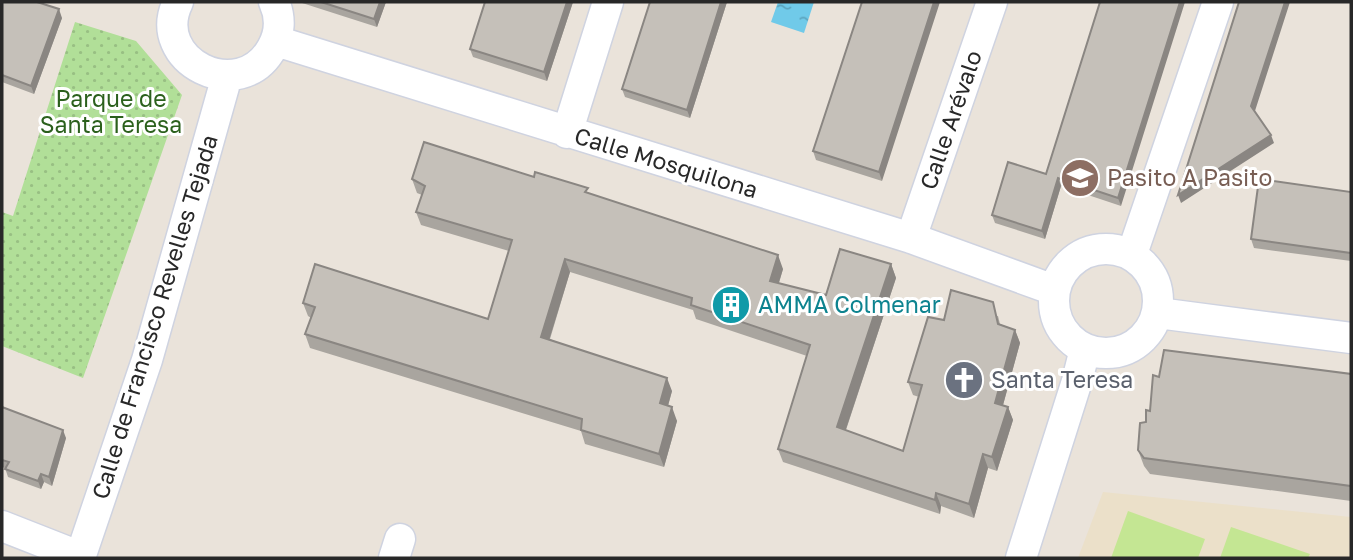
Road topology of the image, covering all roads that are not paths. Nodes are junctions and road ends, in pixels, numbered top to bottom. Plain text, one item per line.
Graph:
1 (274, 2) edge
2 (608, 2) edge
3 (992, 2) edge
4 (1218, 2) edge
5 (169, 4) edge
6 (276, 41) junction
7 (228, 76) junction
8 (567, 132) junction
9 (911, 238) junction
10 (1132, 254) junction
11 (1054, 290) junction
12 (1158, 313) junction
13 (1351, 338) edge
14 (1084, 349) junction
15 (2, 526) edge
16 (81, 557) edge
17 (1021, 558) edge

1 - 6 street
2 - 8 street
3 - 9 street, Calle Arévalo
4 - 10 street
5 - 7 street
6 - 7 street
6 - 8 street, Calle Mosquilona
7 - 16 street, Calle de Francisco Revelles Tejada
8 - 9 street, Calle Mosquilona
9 - 11 street, Calle Mosquilona
10 - 11 street
10 - 12 street
11 - 14 street
12 - 13 street
12 - 14 street
14 - 17 street
15 - 16 street

